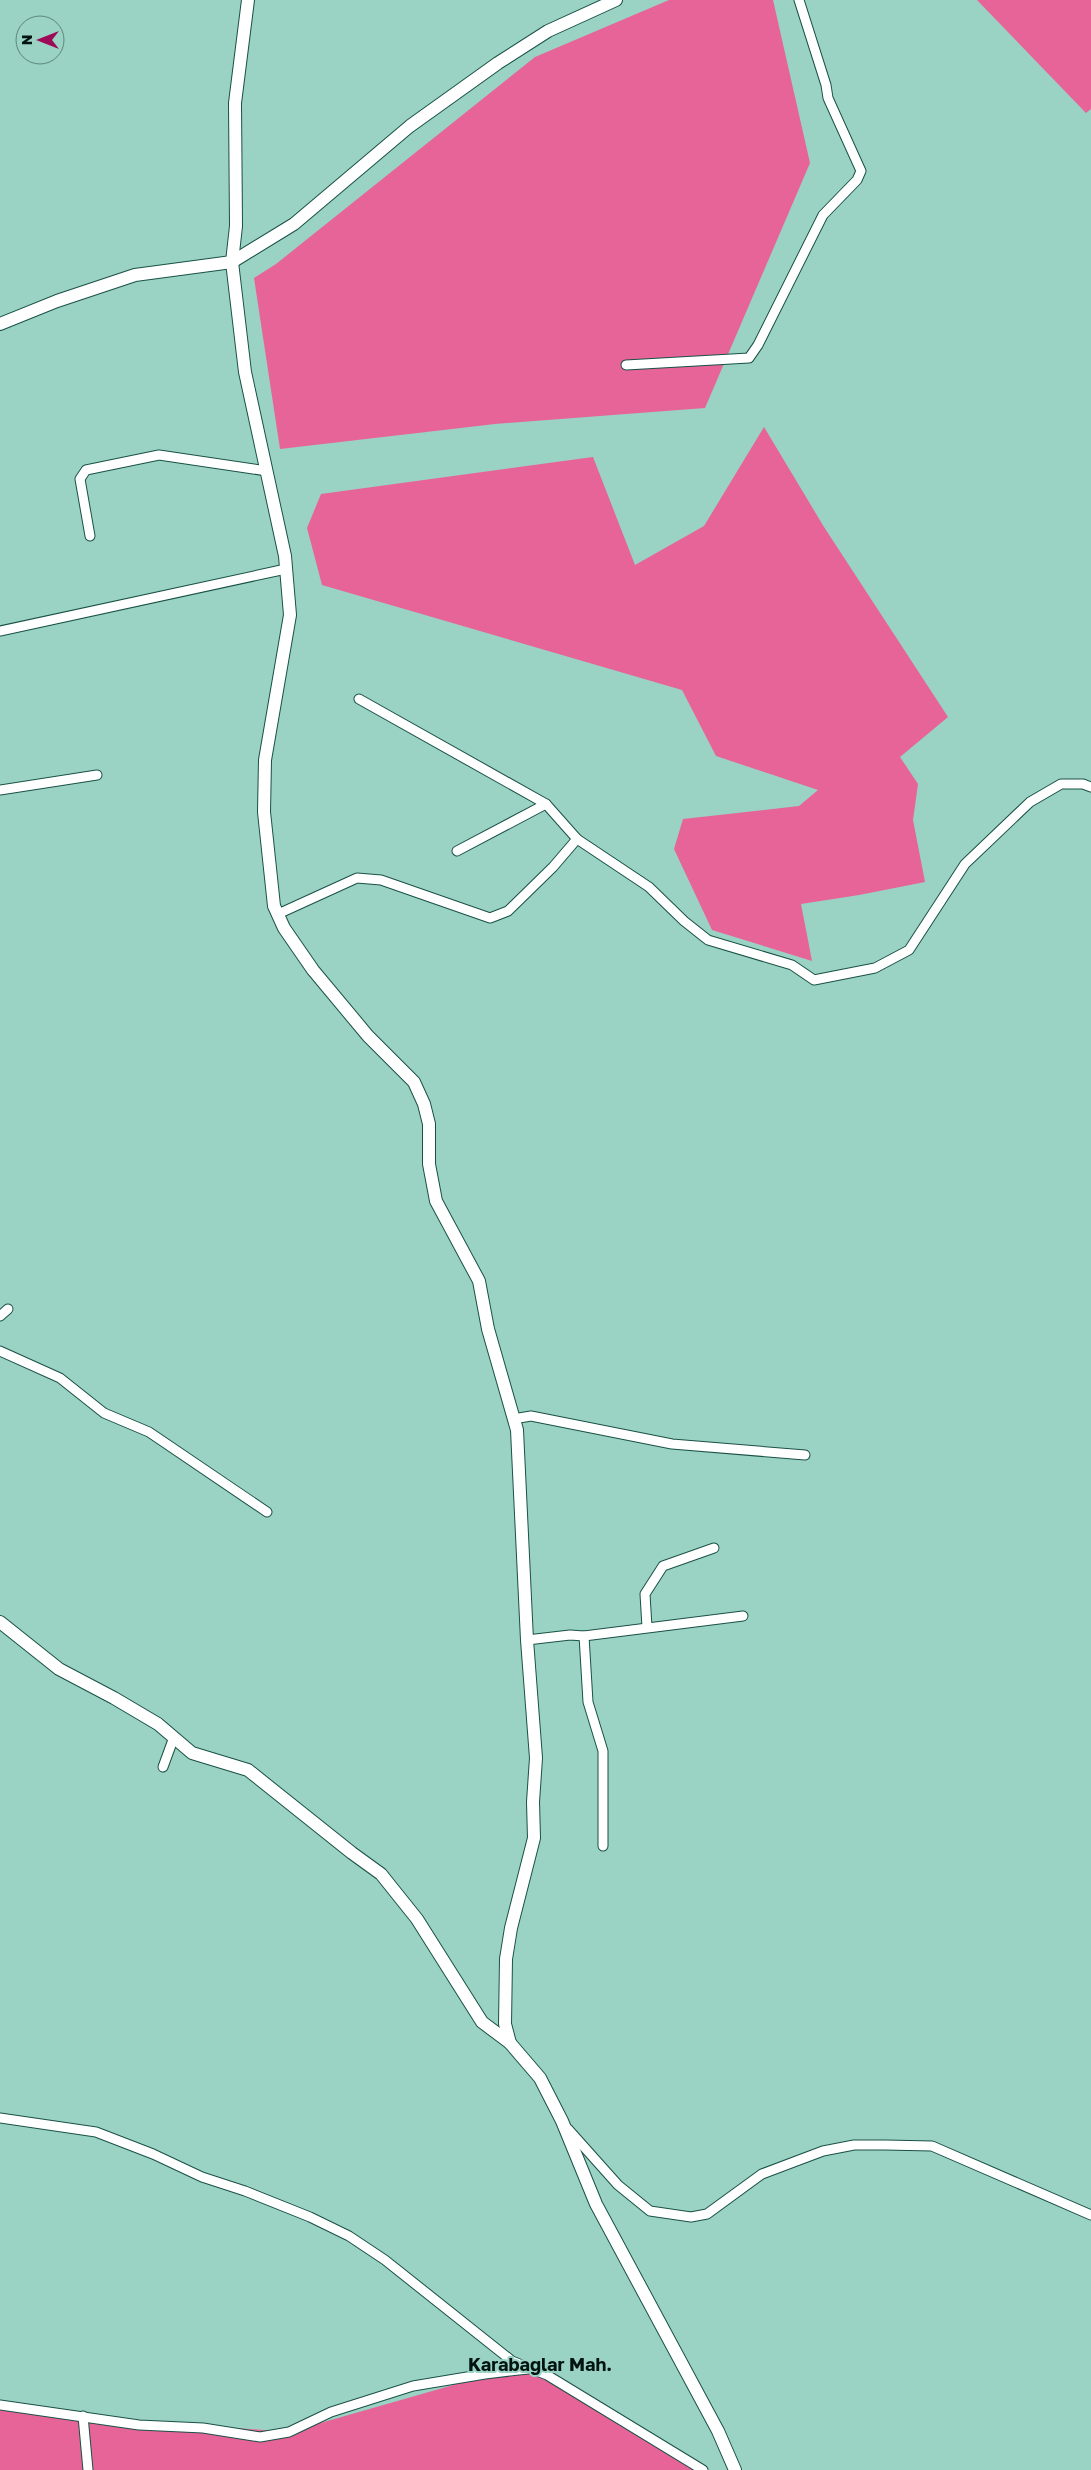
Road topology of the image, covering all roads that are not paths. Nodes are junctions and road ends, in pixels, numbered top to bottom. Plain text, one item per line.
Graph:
1 (248, 0) edge
2 (616, 0) edge
3 (800, 0) edge
4 (232, 262) junction
5 (0, 324) edge
6 (626, 365) dead end
7 (267, 471) junction
8 (90, 536) dead end
9 (286, 569) junction
10 (0, 631) edge
11 (359, 699) dead end
12 (97, 774) dead end
13 (1091, 787) edge
14 (0, 790) edge
15 (546, 804) junction
16 (577, 839) junction
17 (457, 851) dead end
18 (278, 914) junction
19 (8, 1309) dead end
20 (0, 1316) edge
21 (0, 1351) edge
22 (513, 1419) junction
23 (805, 1455) dead end
24 (267, 1512) dead end
25 (714, 1548) dead end
26 (743, 1616) dead end
27 (0, 1622) edge
28 (647, 1627) junction
29 (584, 1636) junction
30 (527, 1640) junction
31 (174, 1738) junction
32 (163, 1767) dead end
33 (604, 1846) dead end
34 (510, 2043) junction
35 (0, 2118) edge
36 (562, 2121) junction
37 (1091, 2215) edge
38 (531, 2369) junction
39 (0, 2405) edge
40 (83, 2416) junction
41 (88, 2470) edge
42 (702, 2470) edge
43 (735, 2470) edge

1 - 4 street
2 - 4 street
3 - 6 street
4 - 5 street
4 - 7 street
7 - 8 street
7 - 9 street
9 - 10 street
9 - 18 street
11 - 15 street
12 - 14 street
13 - 16 street
15 - 16 street
15 - 17 street
16 - 18 street
18 - 22 street
19 - 20 street
21 - 24 street
22 - 23 street
22 - 30 street
25 - 28 street
26 - 28 street
27 - 31 street
28 - 29 street
29 - 30 street
29 - 33 street
30 - 34 street
31 - 32 street
31 - 34 street
34 - 36 street
35 - 38 street
36 - 37 street
36 - 43 street
38 - 40 street
38 - 42 street
39 - 40 street
40 - 41 street

